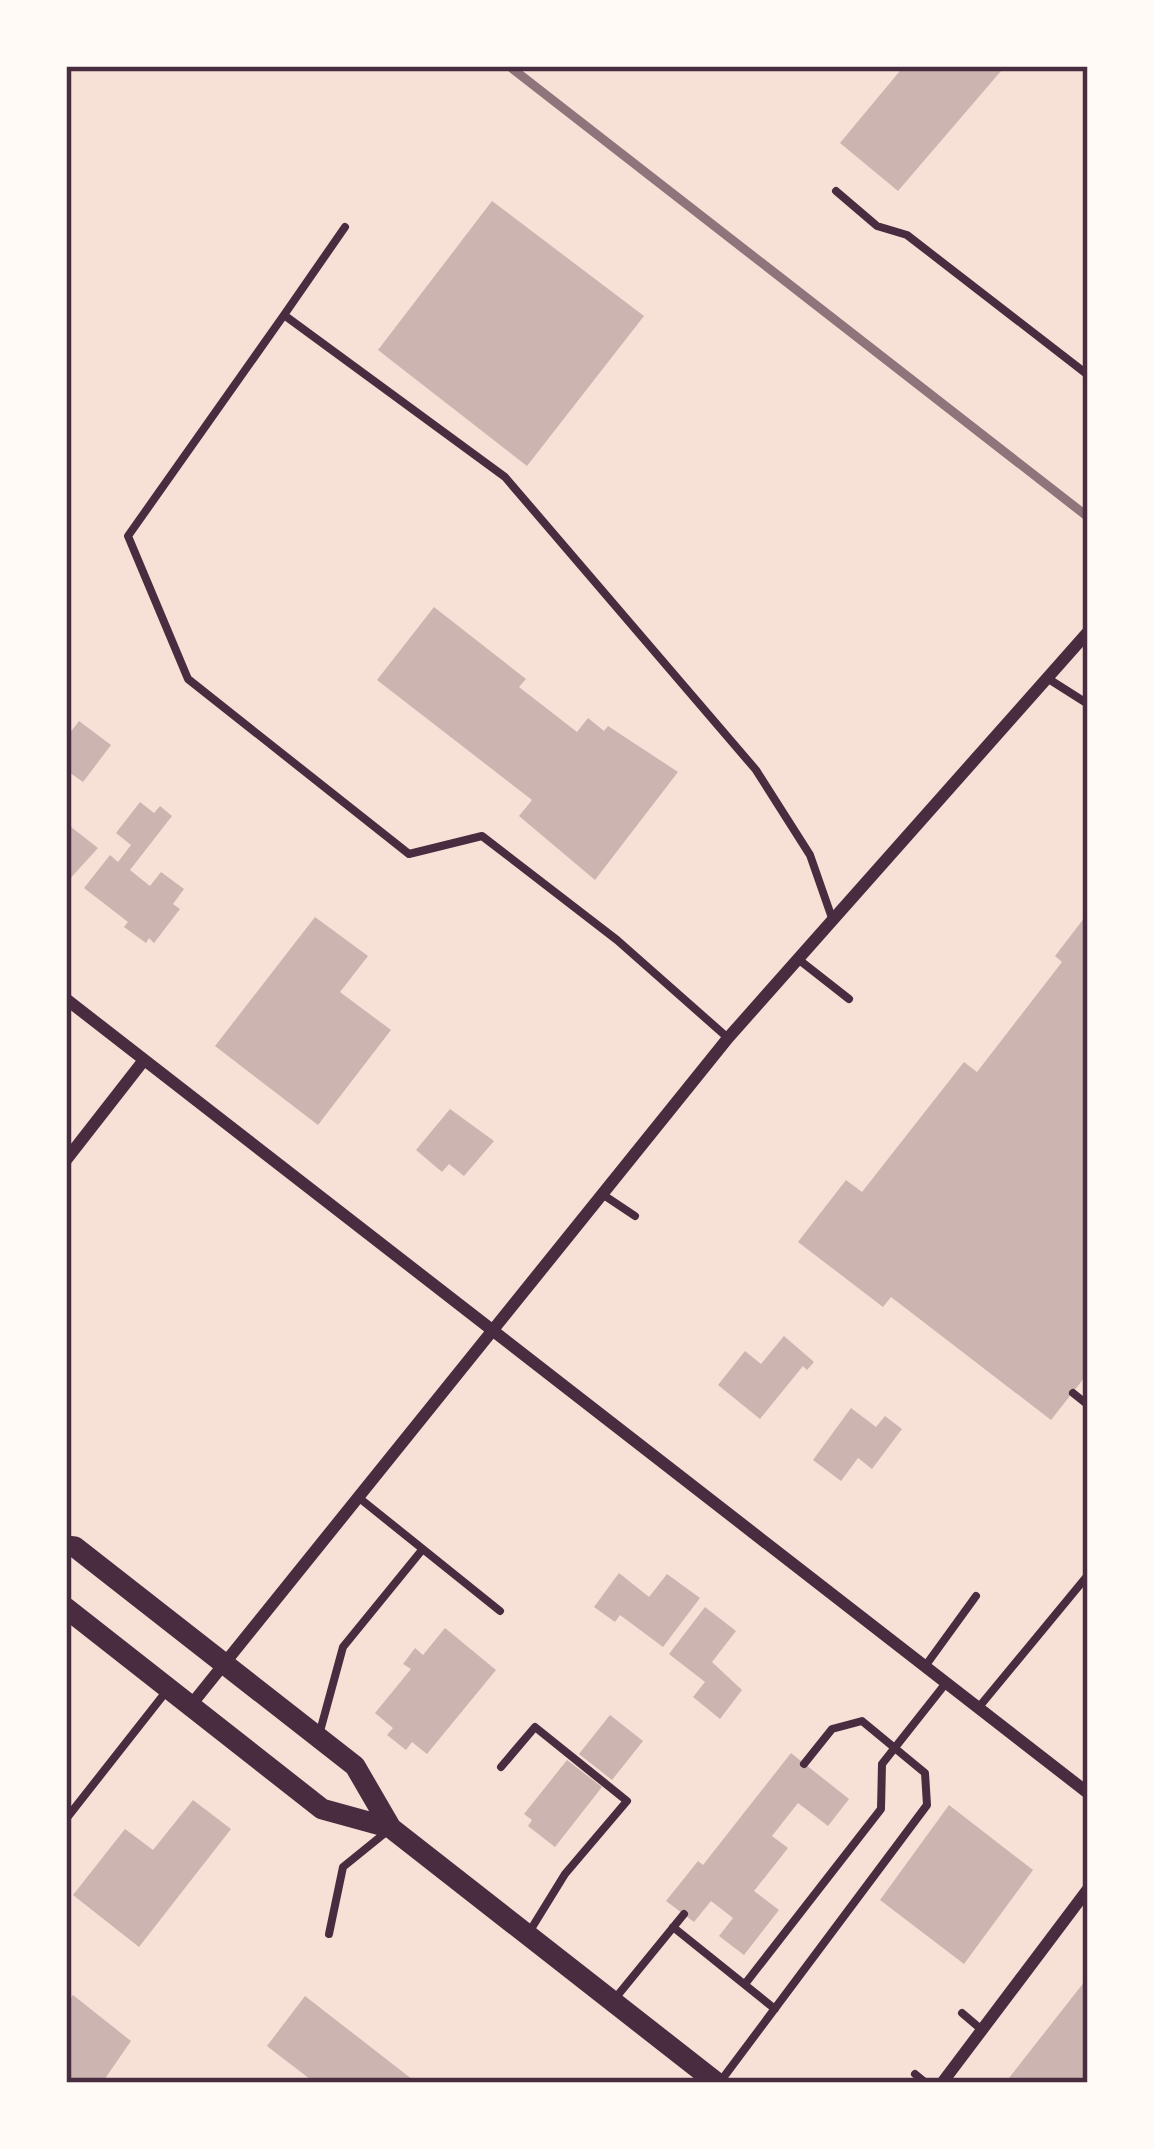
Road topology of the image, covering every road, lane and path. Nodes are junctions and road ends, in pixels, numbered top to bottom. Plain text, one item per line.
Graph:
1 (836, 191) dead end
2 (345, 227) dead end
3 (284, 315) junction
4 (1088, 375) edge
5 (1088, 632) edge
6 (1047, 678) junction
7 (1088, 704) edge
8 (832, 918) junction
9 (797, 958) junction
10 (66, 999) edge
11 (849, 999) dead end
12 (728, 1038) junction
13 (144, 1060) junction
14 (66, 1160) edge
15 (601, 1193) junction
16 (635, 1216) dead end
17 (490, 1328) junction
18 (1073, 1393) dead end
19 (1088, 1405) edge
20 (356, 1496) junction
21 (66, 1546) edge
22 (422, 1550) junction
23 (1088, 1575) edge
24 (976, 1596) dead end
25 (66, 1608) edge
26 (500, 1611) dead end
27 (225, 1661) junction
28 (925, 1666) junction
29 (946, 1683) junction
30 (169, 1688) junction
31 (191, 1705) junction
32 (978, 1708) junction
33 (318, 1737) junction
34 (896, 1746) junction
35 (804, 1764) dead end
36 (501, 1767) dead end
37 (1088, 1793) edge
38 (66, 1819) edge
39 (391, 1828) junction
40 (1088, 1889) edge
41 (684, 1914) dead end
42 (674, 1927) junction
43 (328, 1934) dead end
44 (527, 1935) junction
45 (745, 1984) junction
46 (613, 2001) junction
47 (775, 2008) junction
48 (962, 2013) dead end
49 (982, 2030) junction
50 (915, 2074) dead end
51 (718, 2083) edge
52 (926, 2083) edge
53 (942, 2083) edge

1 - 4 lane
2 - 3 lane
3 - 8 lane
3 - 12 lane
5 - 6 street
6 - 7 lane
6 - 8 street
8 - 9 street
9 - 11 lane
9 - 12 street
10 - 13 street
12 - 15 street
13 - 14 street
13 - 17 street
15 - 16 lane
15 - 17 street
17 - 20 street
17 - 28 street
18 - 19 lane
20 - 22 lane
20 - 27 street
21 - 27 main road
22 - 26 lane
22 - 33 lane
23 - 32 lane
24 - 28 lane
25 - 30 main road
27 - 31 street
27 - 33 main road
28 - 29 street
29 - 32 street
29 - 34 lane
30 - 31 main road
30 - 38 lane
31 - 39 main road
32 - 37 street
33 - 39 main road
34 - 35 lane
34 - 45 lane
34 - 47 lane
36 - 44 lane
39 - 43 lane
39 - 44 main road
40 - 49 street
41 - 42 lane
42 - 45 lane
42 - 46 lane
44 - 46 main road
45 - 47 lane
46 - 51 main road
47 - 51 lane
48 - 49 lane
49 - 53 street
50 - 52 lane

